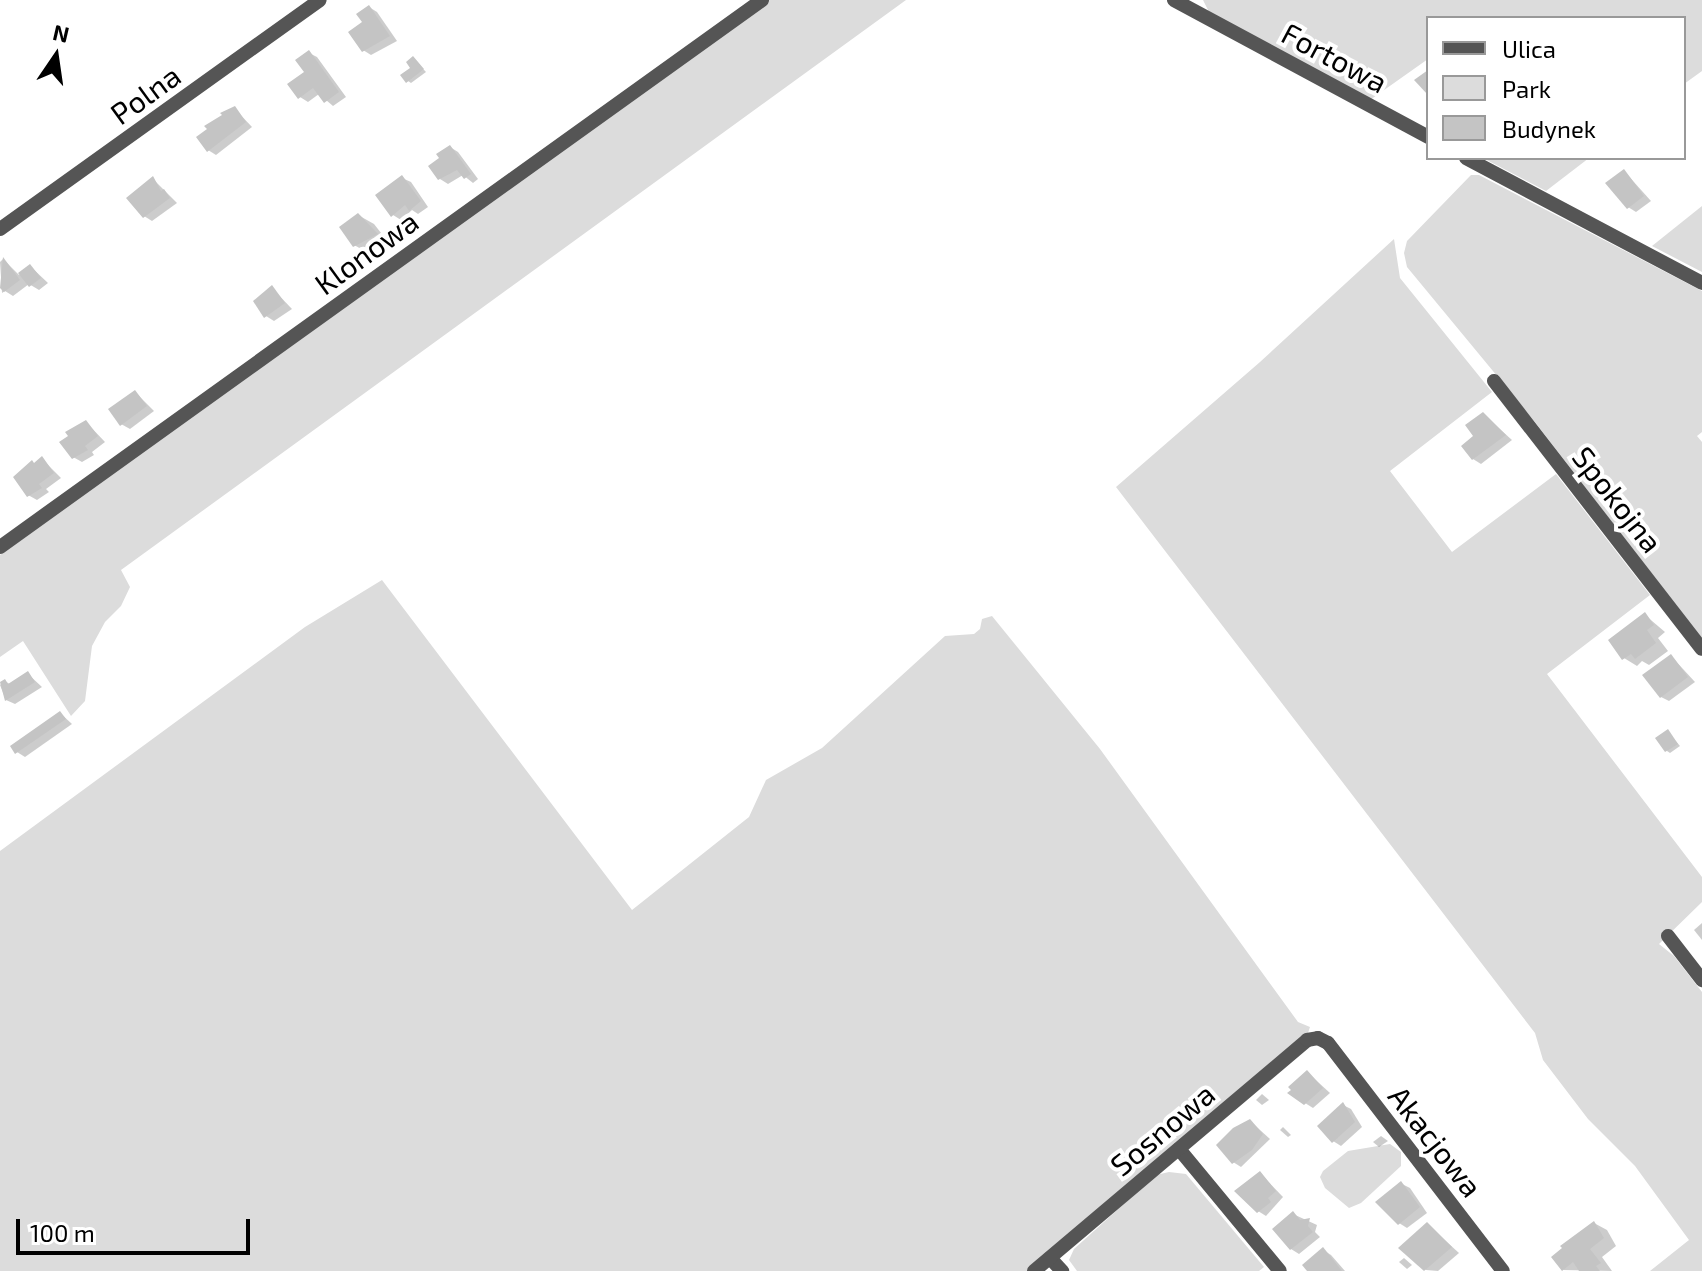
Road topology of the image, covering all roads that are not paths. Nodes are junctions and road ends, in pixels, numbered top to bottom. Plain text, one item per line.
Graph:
1 (320, 0) edge
2 (762, 0) edge
3 (1174, 0) edge
4 (1426, 136) edge
5 (1470, 160) edge
6 (0, 229) edge
7 (1702, 283) edge
8 (1494, 381) dead end
9 (0, 547) edge
10 (1702, 649) edge
11 (1668, 936) dead end
12 (1702, 980) edge
13 (1328, 1043) joint
14 (1179, 1149) junction
15 (1050, 1258) junction
16 (1034, 1271) edge
17 (1062, 1271) edge
18 (1280, 1271) edge
19 (1503, 1271) edge

1 - 6 street, Polna
2 - 9 street, Klonowa
3 - 4 street, Fortowa
5 - 7 street
8 - 10 street, Spokojna
11 - 12 street
13 - 14 street, Sosnowa
13 - 19 street, Akacjowa
14 - 15 street, Sosnowa
14 - 18 street
15 - 16 street, Sosnowa
15 - 17 street

